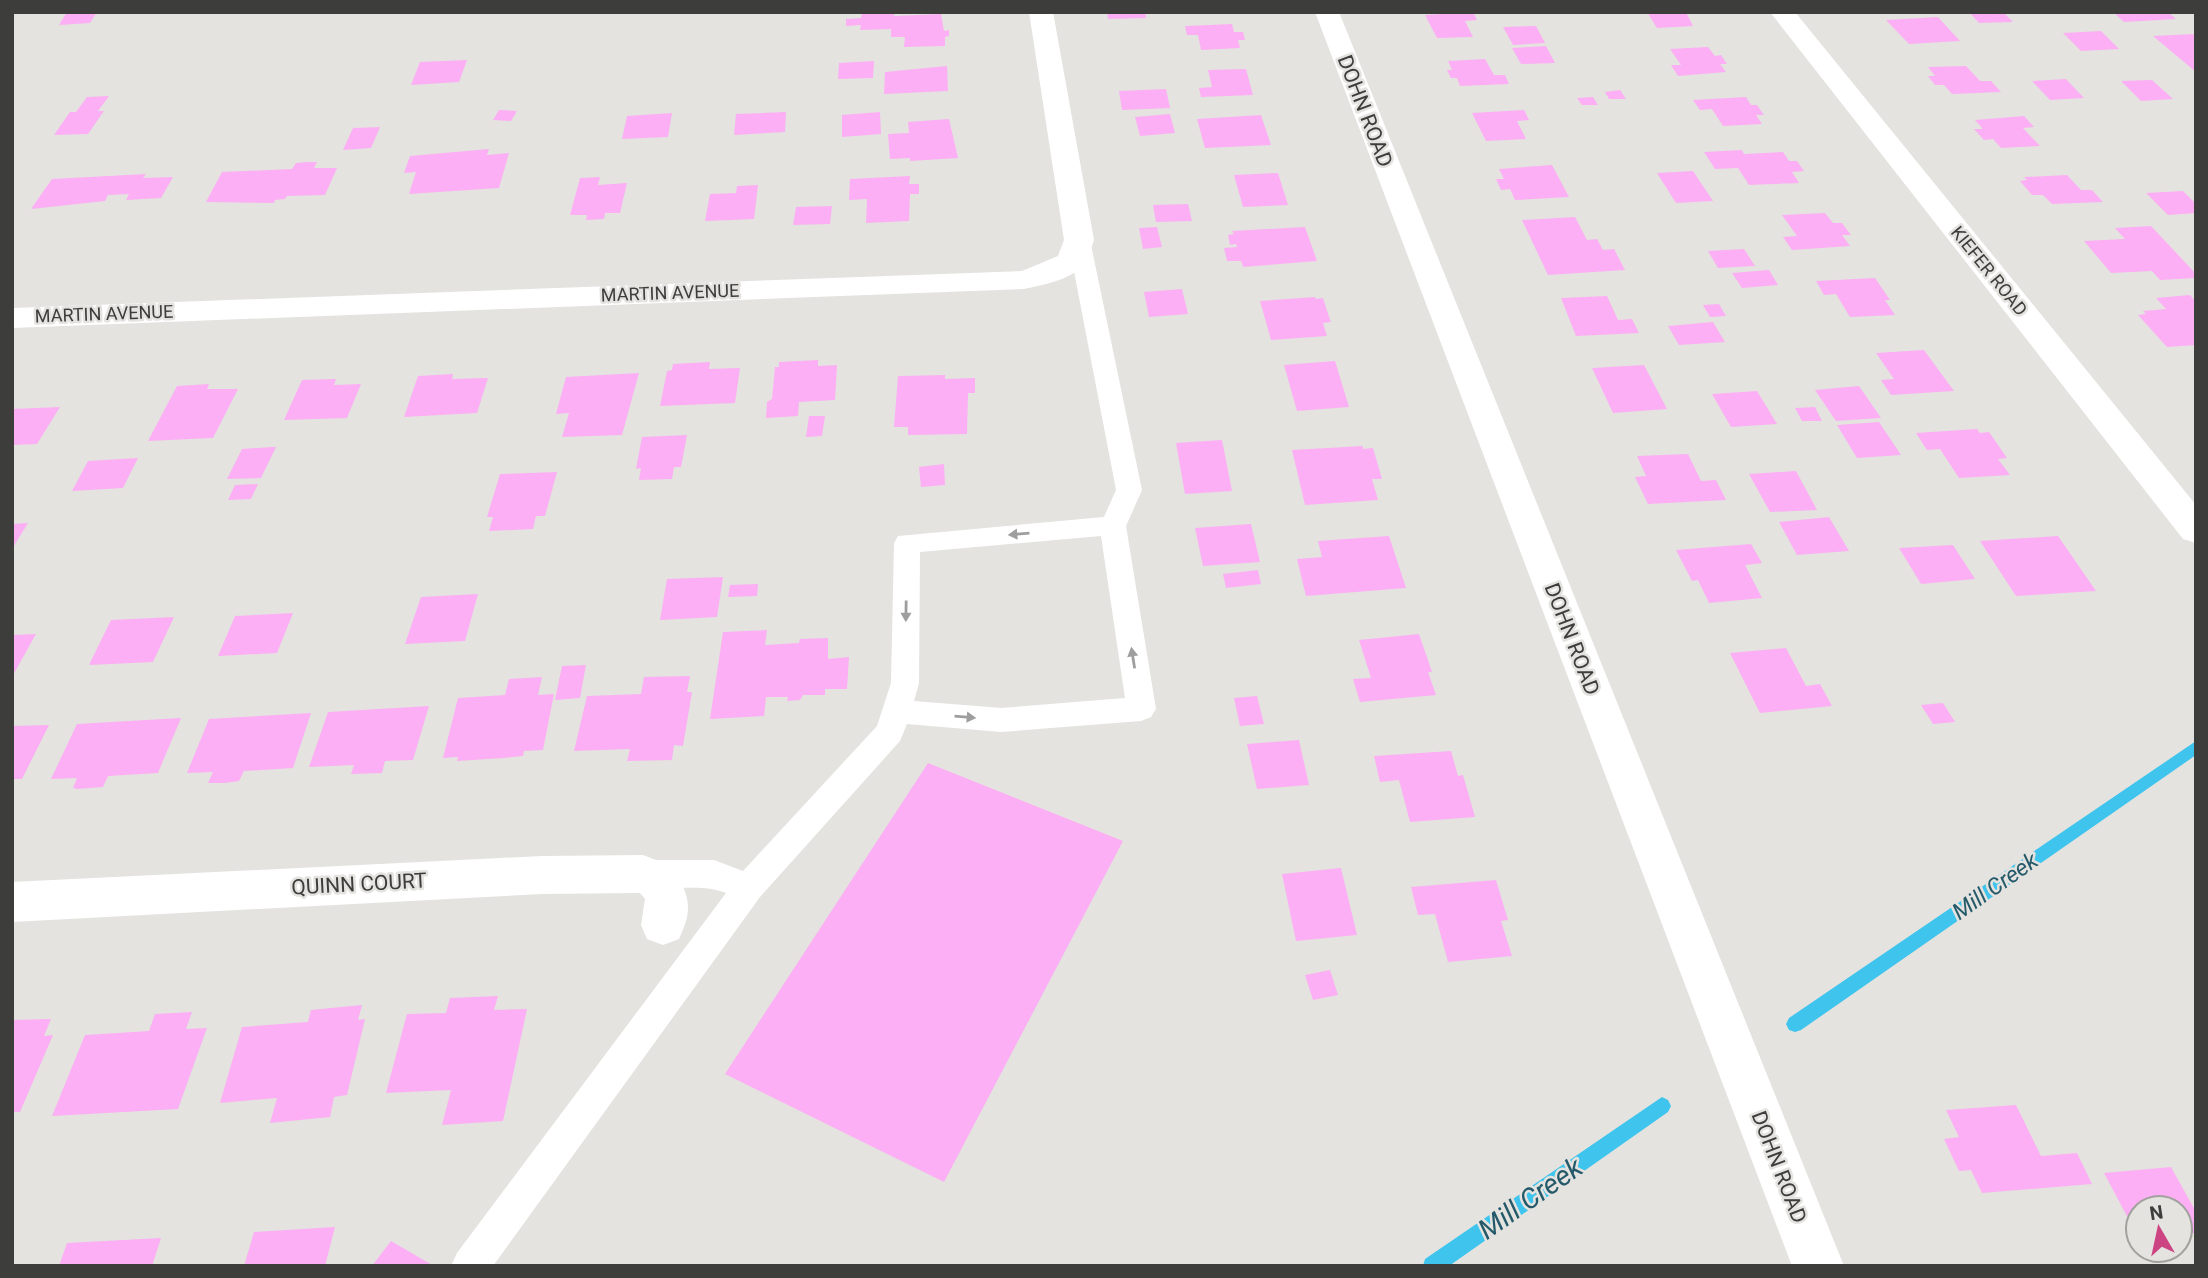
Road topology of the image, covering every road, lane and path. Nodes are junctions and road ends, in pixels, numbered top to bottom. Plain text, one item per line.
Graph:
1 (1041, 12) edge
2 (1327, 12) edge
3 (1782, 12) edge
4 (1079, 240) junction
5 (12, 318) edge
6 (1112, 526) junction
7 (2196, 530) edge
8 (897, 711) junction
9 (643, 874) junction
10 (748, 887) junction
11 (12, 902) edge
12 (663, 925) dead end
13 (470, 1266) edge
14 (1818, 1266) edge

1 - 4 street
2 - 14 street, DOHN ROAD
3 - 7 street, KIEFER ROAD
4 - 5 street, MARTIN AVENUE
4 - 6 lane
6 -> 8 lane
8 -> 6 lane
8 - 10 lane
9 - 10 lane
9 - 11 street, QUINN COURT
9 - 12 street
10 - 13 lane

